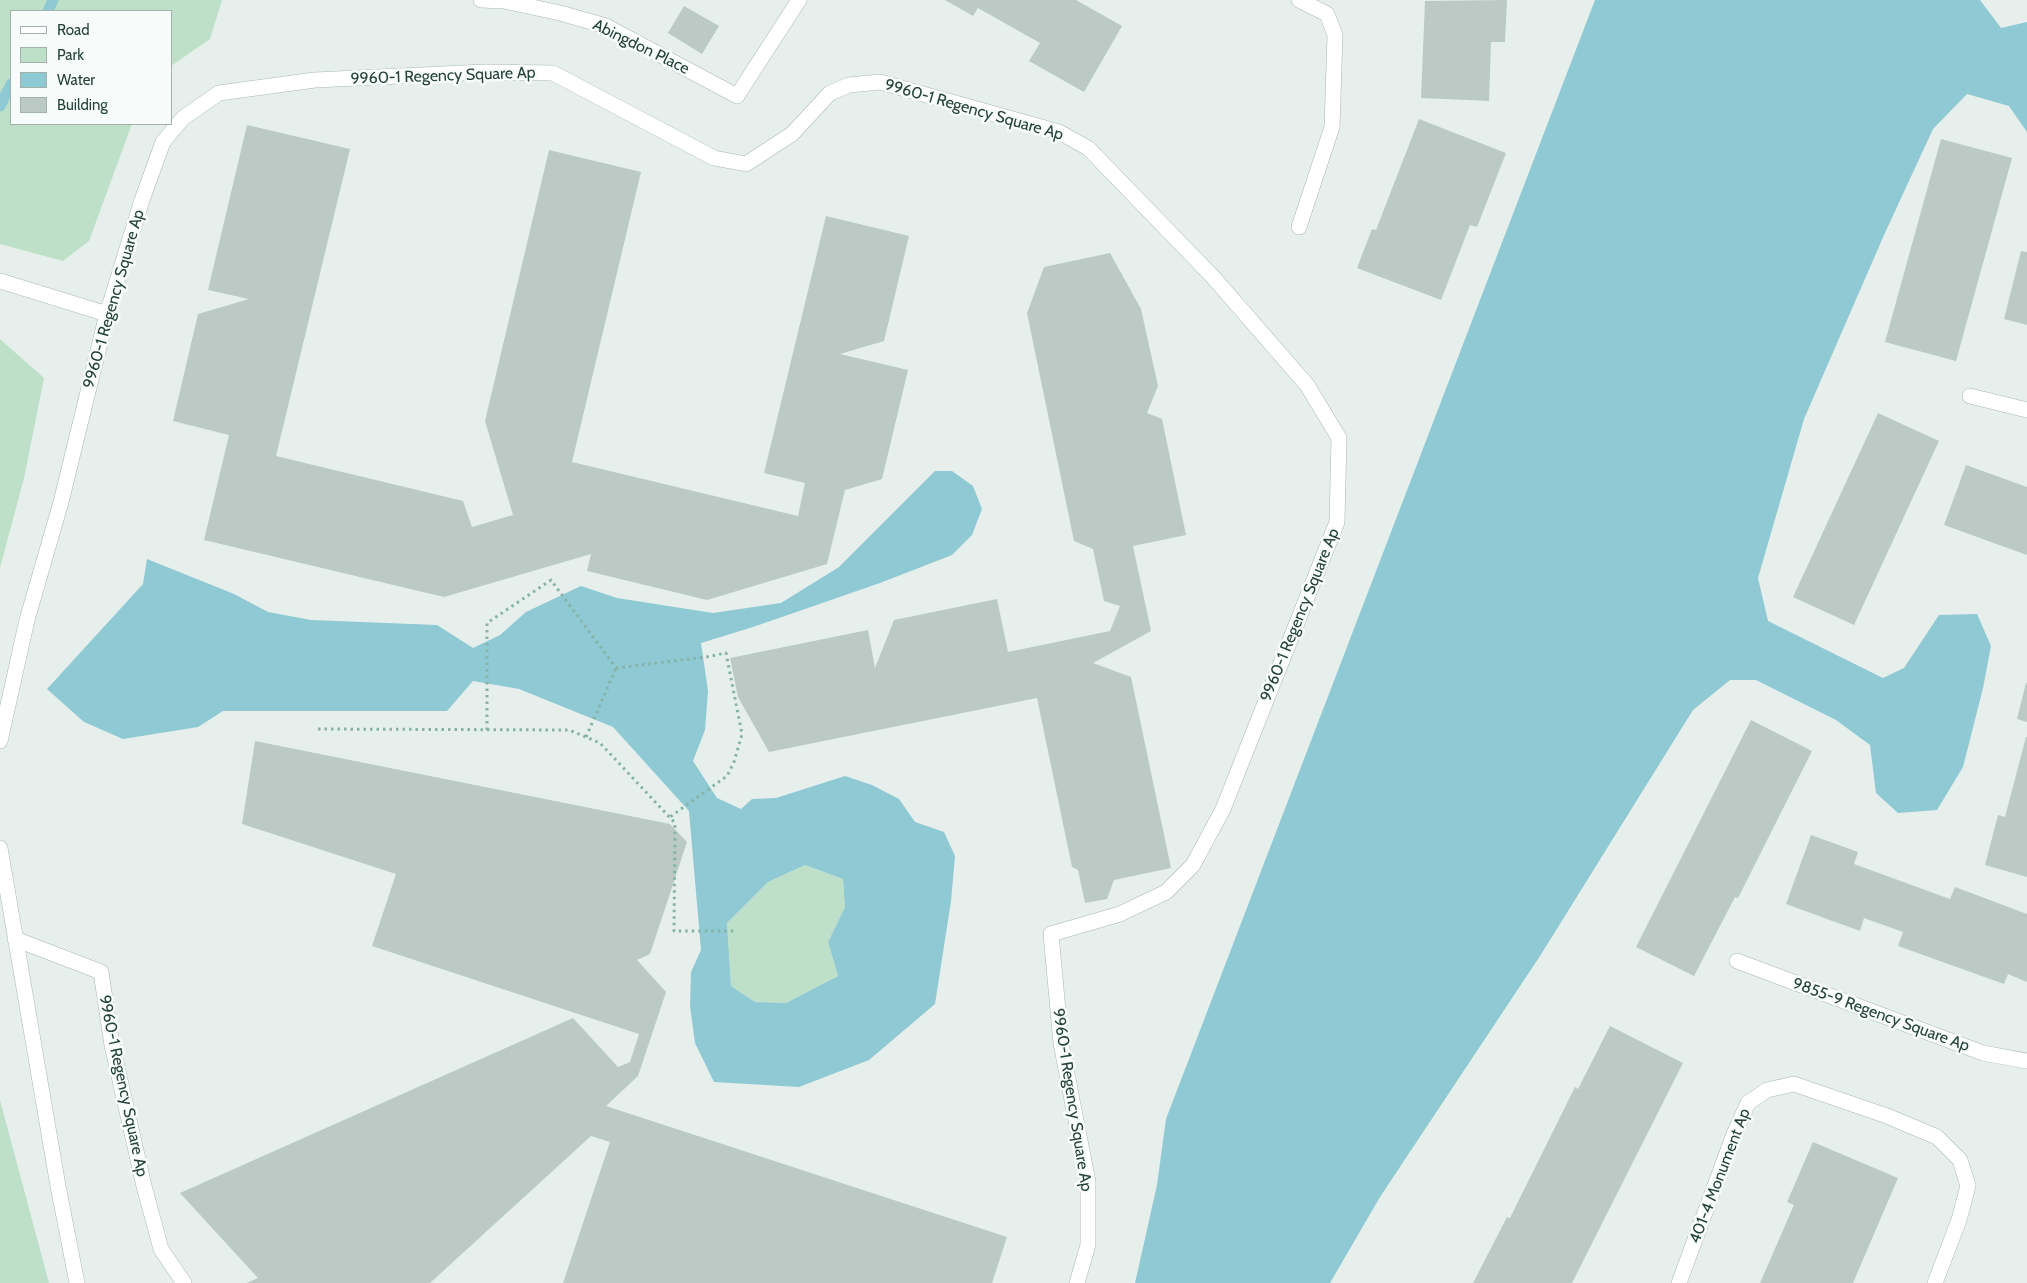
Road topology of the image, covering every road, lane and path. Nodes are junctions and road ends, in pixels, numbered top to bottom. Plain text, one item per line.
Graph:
1 (481, 0) edge
2 (799, 0) edge
3 (1299, 0) edge
4 (1299, 227) dead end
5 (0, 281) edge
6 (107, 314) junction
7 (1970, 396) dead end
8 (2027, 410) edge
9 (616, 668) junction
10 (318, 729) dead end
11 (487, 730) junction
12 (586, 737) junction
13 (0, 740) edge
14 (670, 817) junction
15 (0, 848) edge
16 (734, 930) dead end
17 (15, 939) junction
18 (1737, 961) dead end
19 (2027, 1061) edge
20 (77, 1283) edge
21 (184, 1283) edge
22 (1077, 1283) edge
23 (1679, 1283) edge
24 (1935, 1283) edge

1 - 2 street, Abingdon Place
3 - 4 street
5 - 6 street
6 - 13 street, 9960-1 Regency Square Ap
6 - 22 street, 9960-1 Regency Square Ap
7 - 8 street
9 - 11 path
9 - 12 path
9 - 14 path
10 - 11 path
11 - 12 path
12 - 14 path
14 - 16 path
15 - 17 street
17 - 20 street
17 - 21 street, 9960-1 Regency Square Ap
18 - 19 street, 9855-9 Regency Square Ap
23 - 24 street, 401-4 Monument Ap

